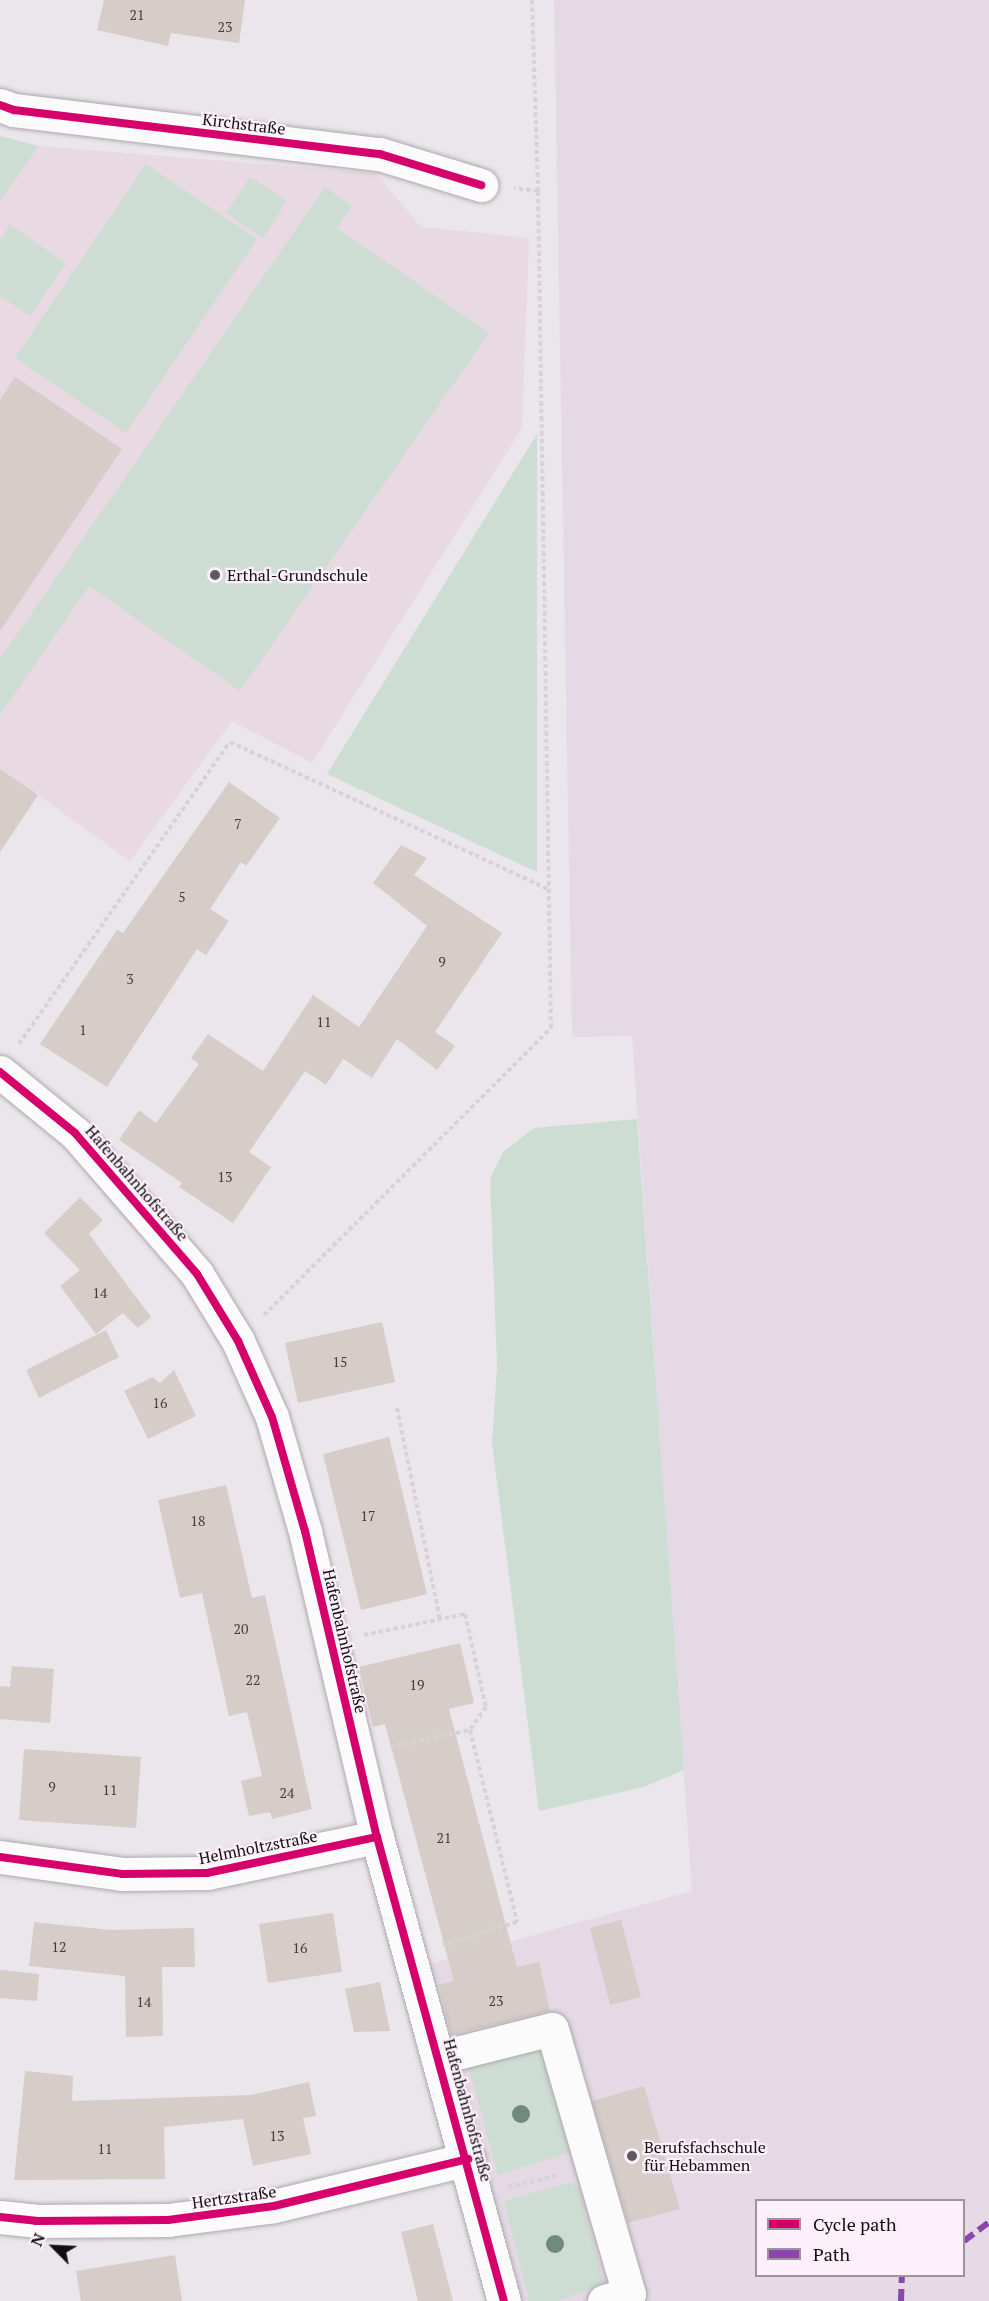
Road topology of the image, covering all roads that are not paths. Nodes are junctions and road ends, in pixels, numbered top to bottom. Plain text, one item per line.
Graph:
1 (0, 105) edge
2 (481, 185) road end
3 (7, 1062) edge
4 (377, 1837) junction
5 (0, 1857) edge
6 (441, 2057) junction
7 (468, 2159) junction
8 (0, 2217) edge
9 (504, 2301) edge
10 (604, 2301) edge

1 - 2 street, Kirchstraße
3 - 4 street, Hafenbahnhofstraße
4 - 5 street, Helmholtzstraße
4 - 6 street, Hafenbahnhofstraße
6 - 7 street, Hafenbahnhofstraße
6 - 10 street, Hafenbahnhofstraße
7 - 8 street, Hertzstraße
7 - 9 street, Hafenbahnhofstraße

